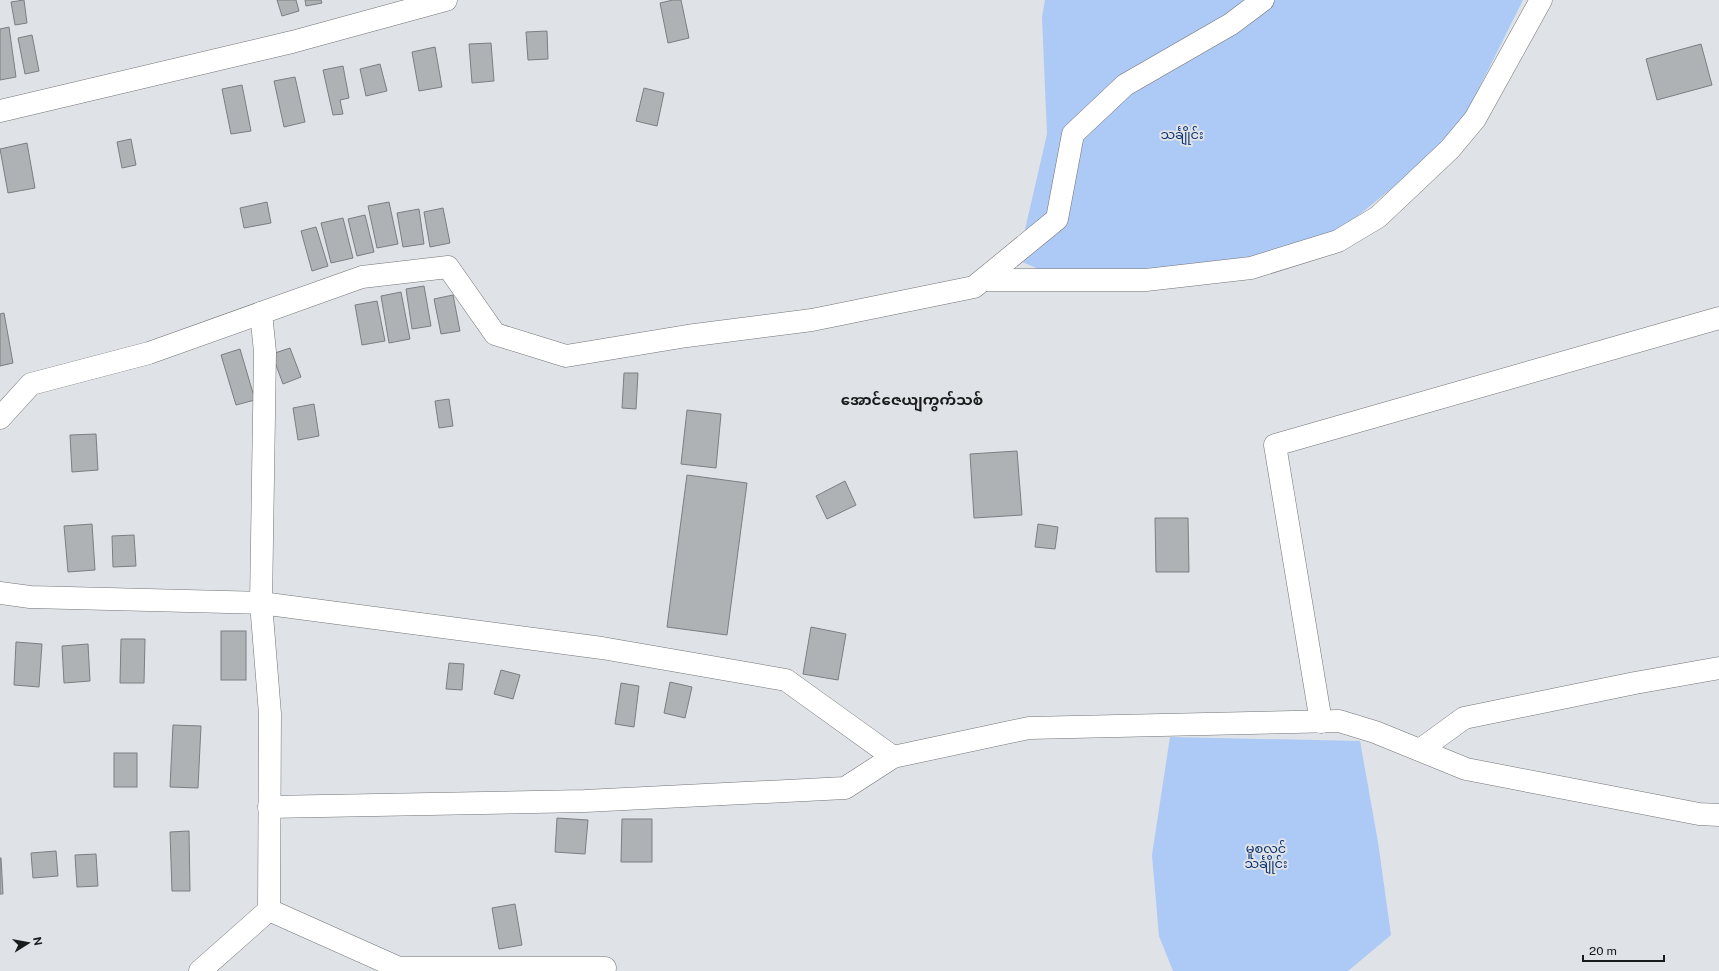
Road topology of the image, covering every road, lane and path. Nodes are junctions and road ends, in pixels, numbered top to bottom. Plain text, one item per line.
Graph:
1 (446, 0) edge
2 (1262, 0) edge
3 (1541, 0) edge
4 (0, 111) edge
5 (983, 280) junction
6 (261, 313) junction
7 (1719, 318) edge
8 (0, 418) edge
9 (0, 593) edge
10 (261, 603) junction
11 (1719, 668) edge
12 (1321, 722) junction
13 (1420, 750) junction
14 (892, 757) junction
15 (270, 806) junction
16 (1719, 815) edge
17 (269, 910) junction
18 (605, 968) dead end
19 (200, 971) edge

1 - 4 street
2 - 5 street
3 - 5 street
5 - 6 street
6 - 8 street
6 - 10 street
7 - 12 street
9 - 10 street
10 - 14 street
10 - 15 street
11 - 13 street
12 - 13 street
12 - 14 street
13 - 16 street
14 - 15 street
15 - 17 street
17 - 18 street
17 - 19 street

